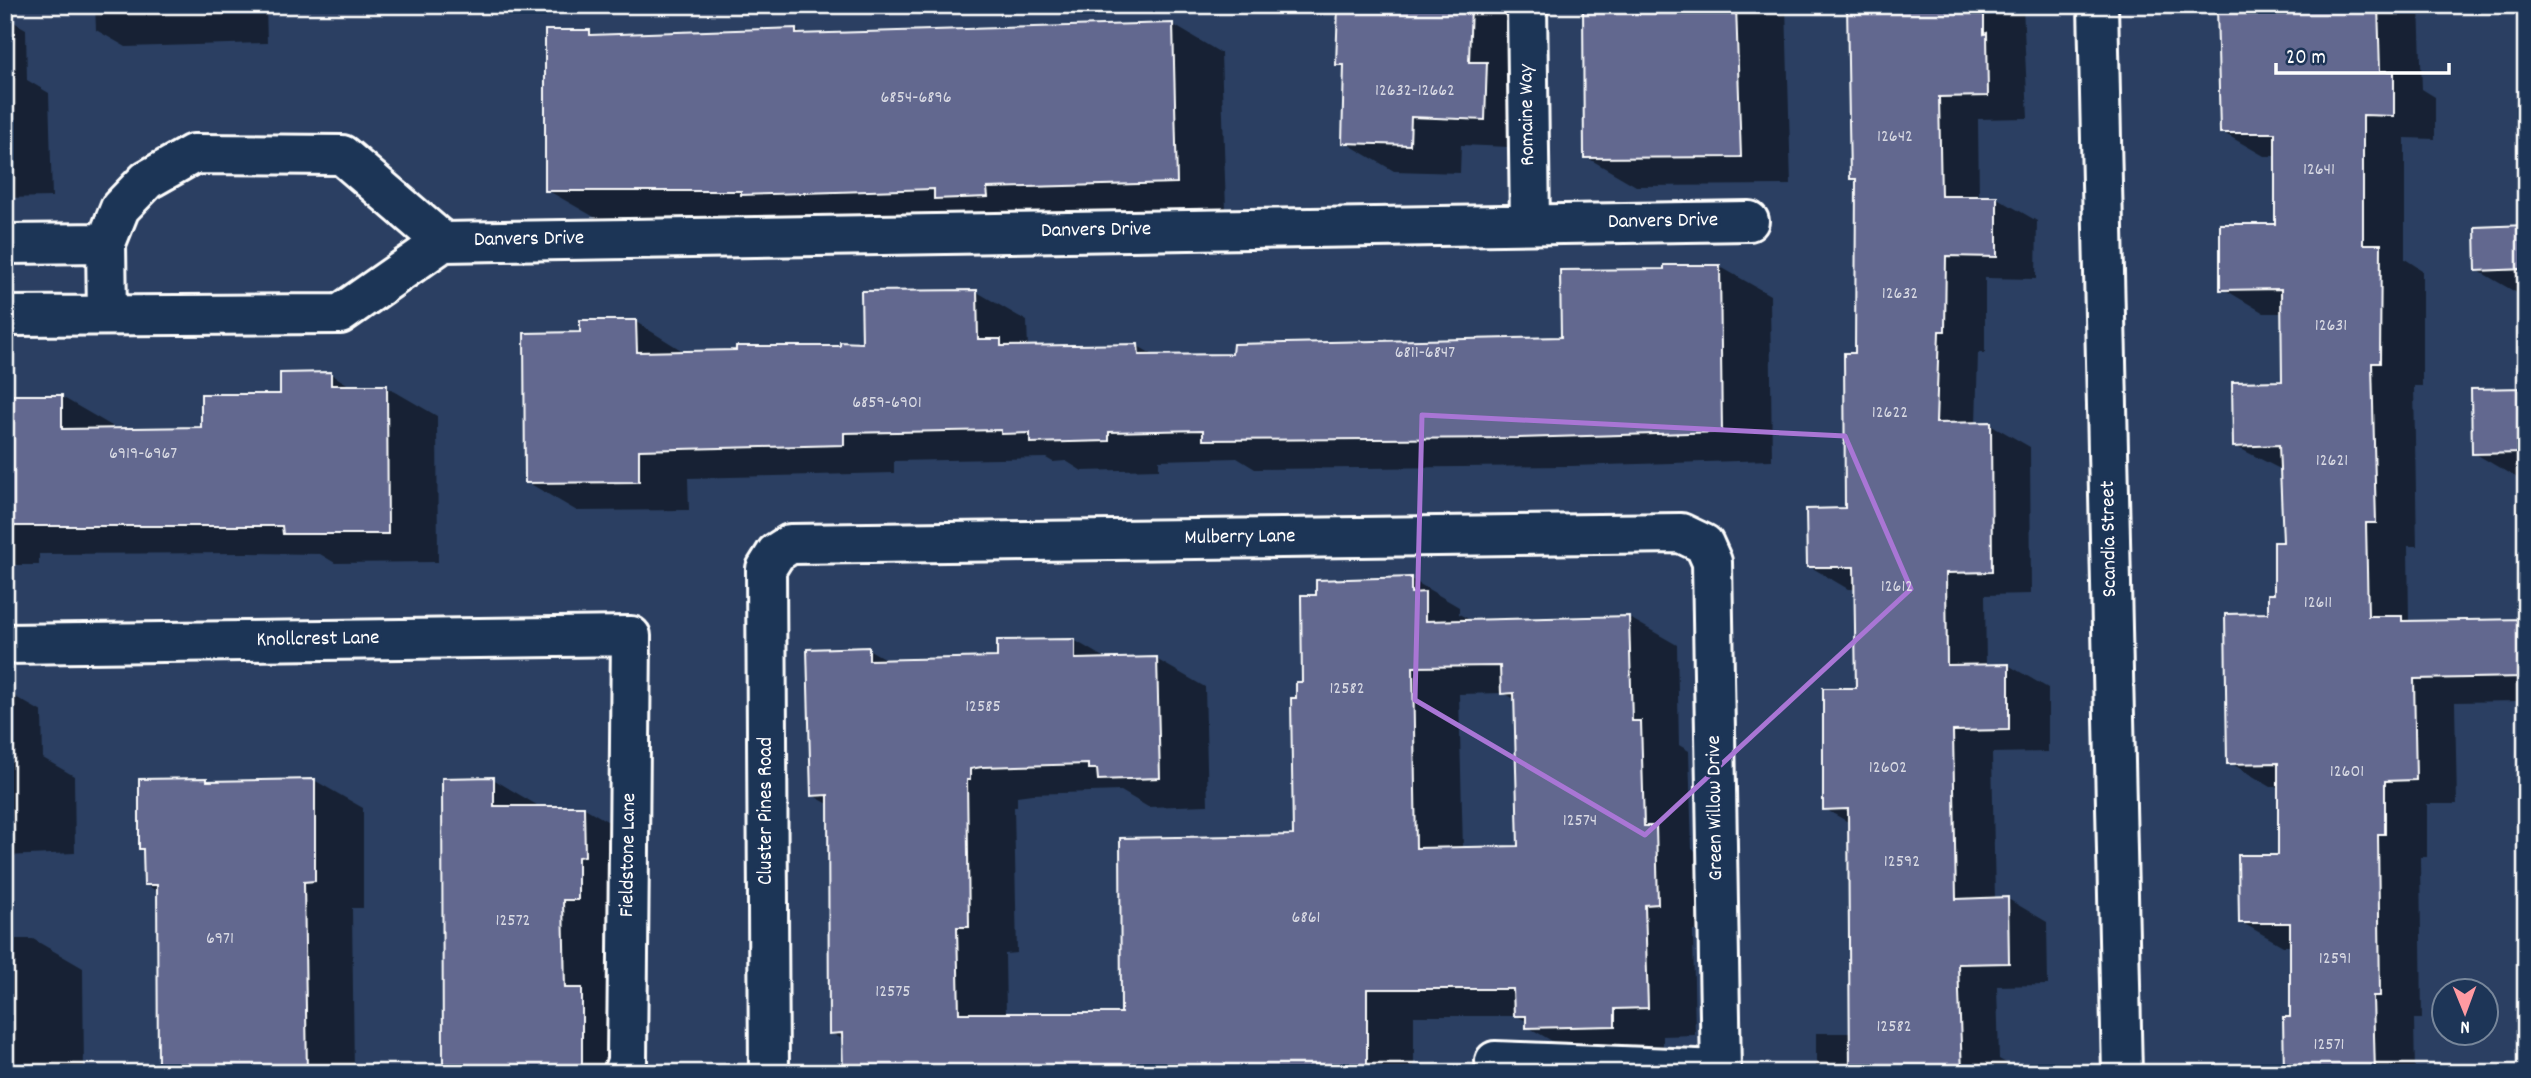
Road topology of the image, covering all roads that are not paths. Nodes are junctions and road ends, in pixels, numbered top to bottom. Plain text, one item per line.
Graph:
1 (1527, 5) edge
2 (2098, 5) edge
3 (1749, 221) dead end
4 (1530, 224) junction
5 (443, 242) junction
6 (106, 243) junction
7 (5, 244) edge
8 (107, 315) junction
9 (5, 316) edge
10 (1704, 544) joint
11 (776, 553) joint
12 (631, 636) joint
13 (5, 644) edge
14 (1495, 1061) dead end
15 (1721, 1071) edge
16 (623, 1073) edge
17 (769, 1073) edge
18 (2122, 1073) edge

1 - 4 street, Romaine Way
2 - 18 street, Scandia Street
3 - 4 street, Danvers Drive
4 - 5 street, Danvers Drive
5 - 6 street, Danvers Drive
5 - 8 street, Danvers Drive
6 - 7 street
6 - 8 street
8 - 9 street, Danvers Drive
10 - 11 street, Mulberry Lane
10 - 15 street, Green Willow Drive
11 - 17 street, Cluster Pines Road
12 - 13 street, Knollcrest Lane
12 - 16 street, Fieldstone Lane
14 - 15 street

